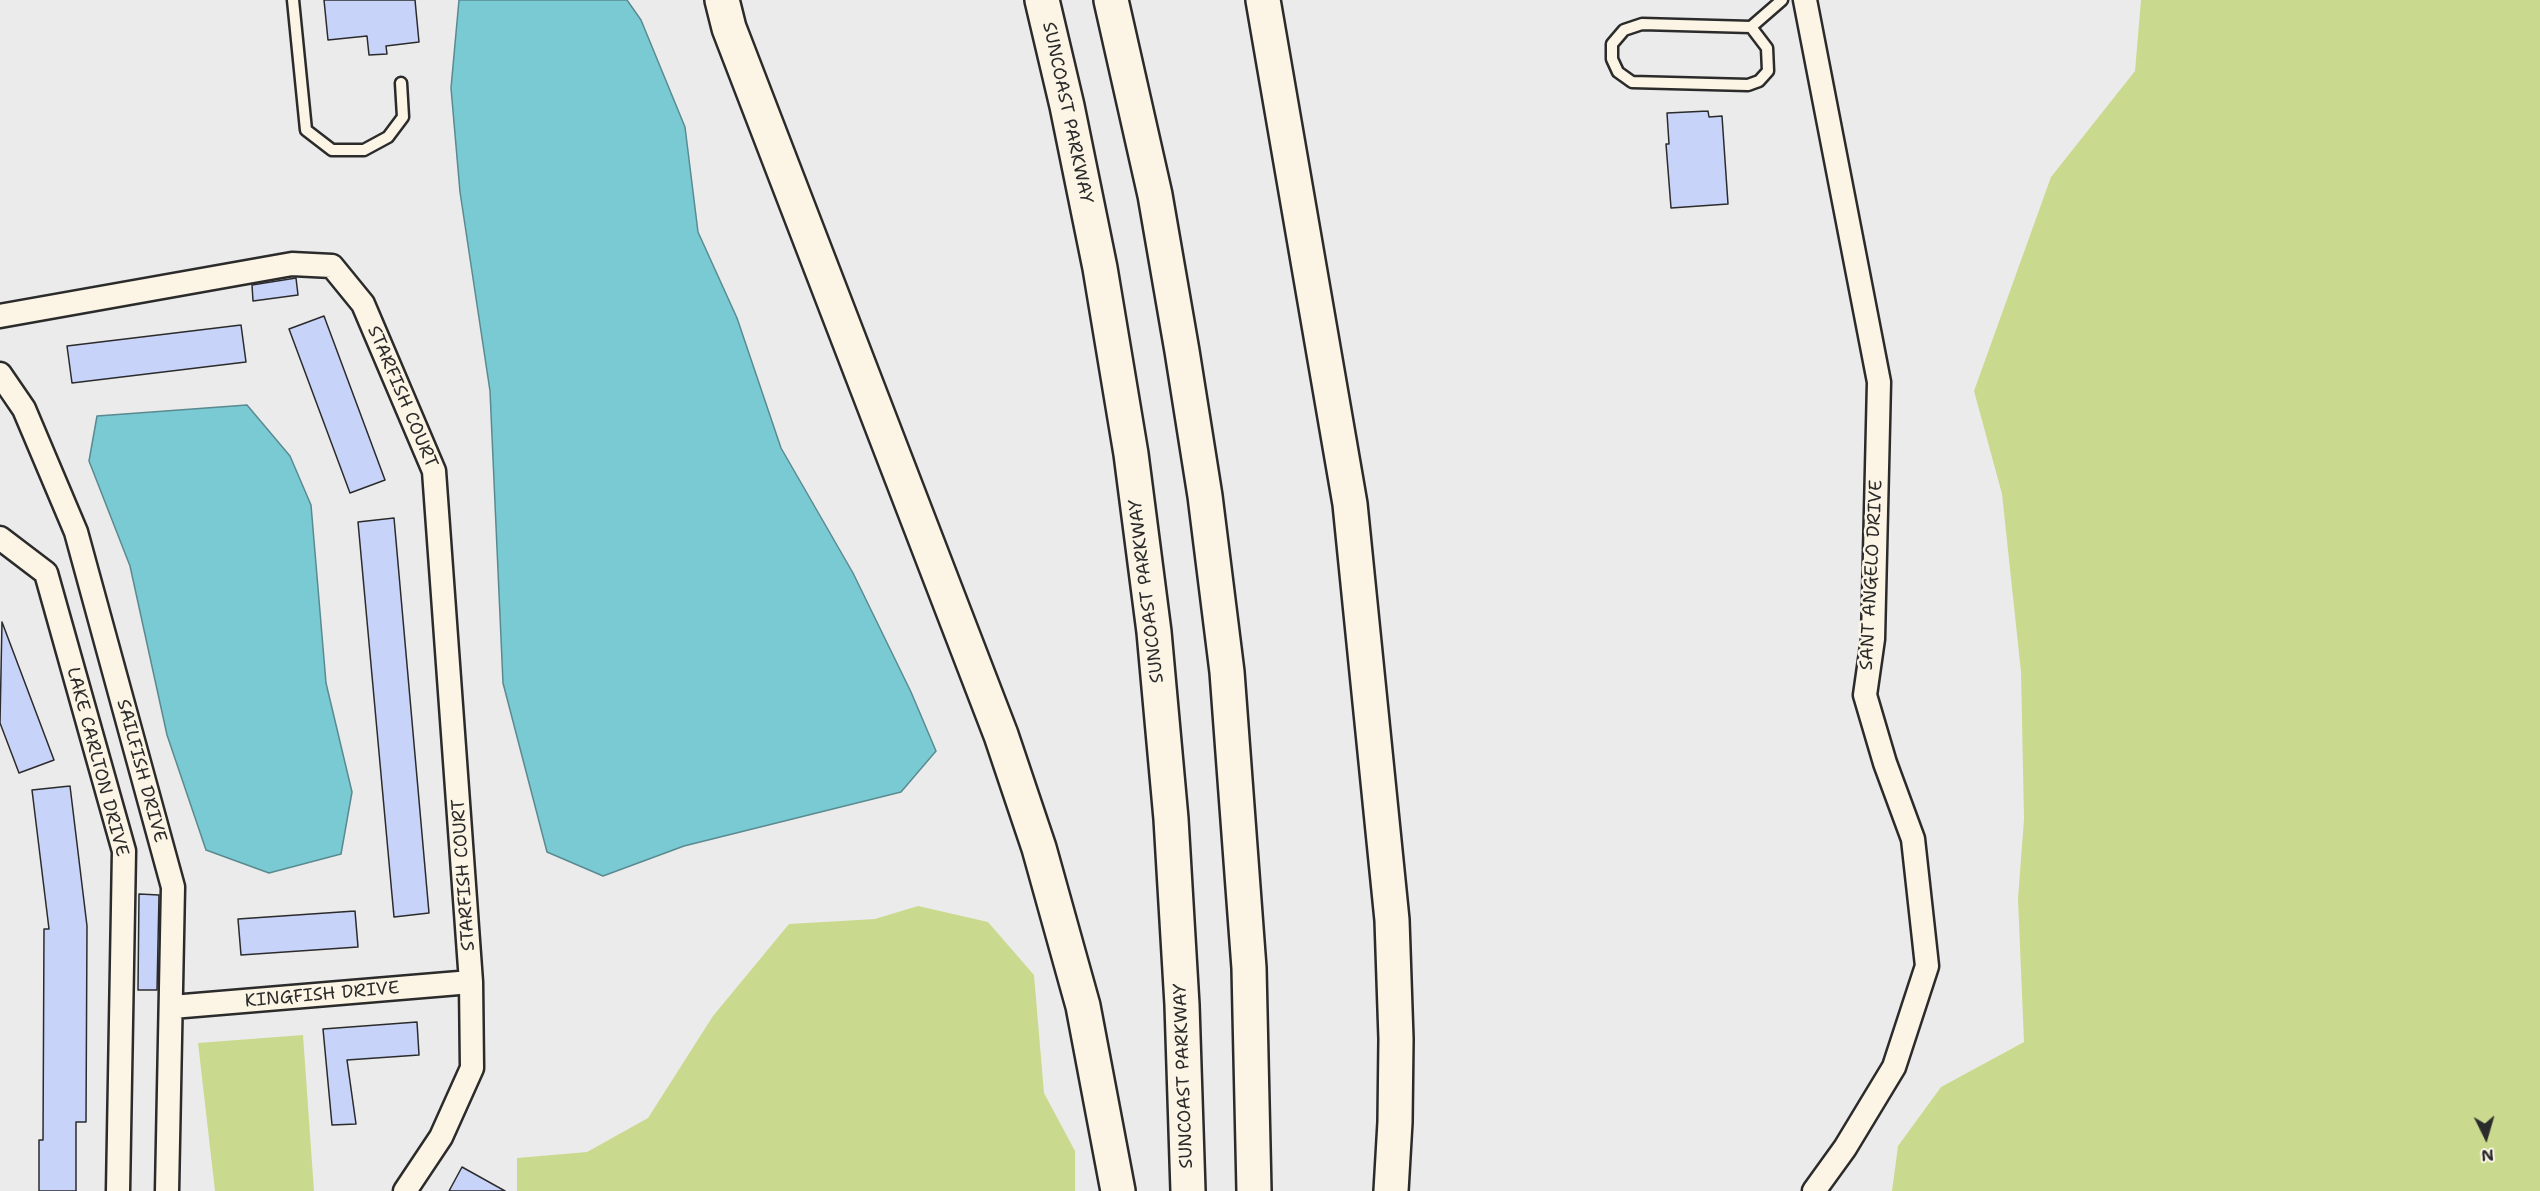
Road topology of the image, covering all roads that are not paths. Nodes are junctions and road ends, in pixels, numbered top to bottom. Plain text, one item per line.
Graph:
1 (293, 0) edge
2 (708, 0) edge
3 (1042, 0) edge
4 (1112, 0) edge
5 (1782, 0) edge
6 (1805, 0) edge
7 (1266, 5) edge
8 (725, 14) edge
9 (1751, 27) junction
10 (401, 83) dead end
11 (0, 316) edge
12 (0, 374) edge
13 (0, 538) edge
14 (471, 982) junction
15 (172, 1007) junction
16 (118, 1191) edge
17 (167, 1191) edge
18 (405, 1191) edge
19 (1118, 1191) edge
20 (1188, 1191) edge
21 (1254, 1191) edge
22 (1391, 1191) edge
23 (1814, 1191) edge

1 - 10 lane
2 - 8 highway
3 - 20 highway, SUNCOAST PARKWAY
4 - 21 highway
5 - 9 lane
6 - 23 street, SANT ANGELO DRIVE
7 - 22 highway
8 - 19 highway
9 - 9 lane
11 - 14 street, STARFISH COURT
12 - 15 street, SAILFISH DRIVE
13 - 16 street, LAKE CARLTON DRIVE
14 - 15 street, KINGFISH DRIVE
14 - 18 street, STARFISH COURT
15 - 17 street, SAILFISH DRIVE

